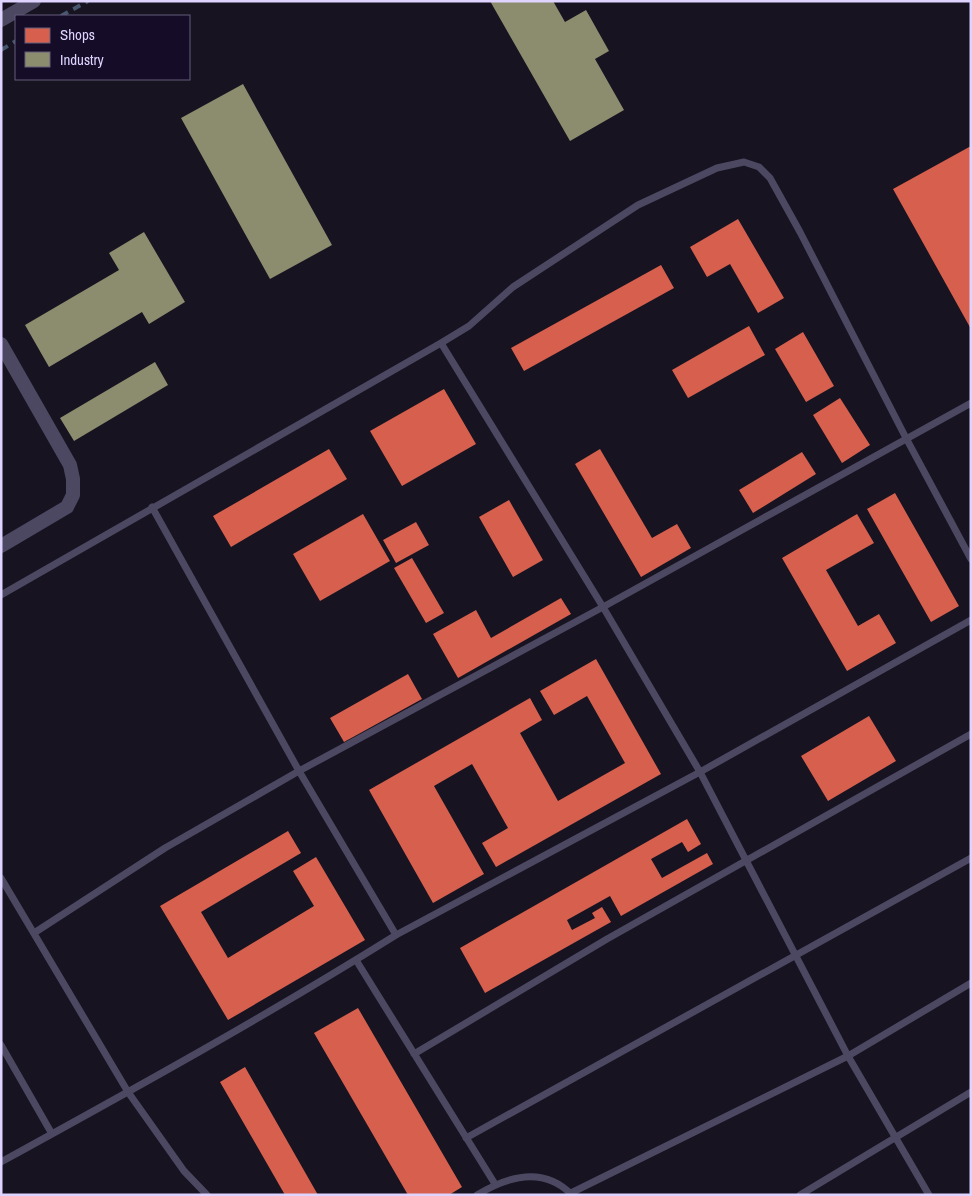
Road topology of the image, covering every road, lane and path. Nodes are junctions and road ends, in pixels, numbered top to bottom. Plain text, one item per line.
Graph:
1 (34, 1) edge
2 (1, 20) edge
3 (441, 343) junction
4 (1, 344) edge
5 (971, 402) edge
6 (906, 438) junction
7 (152, 507) junction
8 (1, 546) edge
9 (971, 559) edge
10 (1, 595) edge
11 (602, 607) junction
12 (971, 620) edge
13 (971, 734) edge
14 (299, 771) junction
15 (700, 772) junction
16 (971, 858) edge
17 (747, 861) junction
18 (1, 878) edge
19 (34, 932) junction
20 (396, 935) junction
21 (796, 956) junction
22 (356, 960) junction
23 (971, 983) edge
24 (1, 1045) edge
25 (414, 1054) junction
26 (848, 1056) junction
27 (128, 1092) junction
28 (971, 1092) edge
29 (52, 1134) junction
30 (466, 1138) junction
31 (895, 1138) junction
32 (1, 1162) edge
33 (495, 1184) junction
34 (571, 1194) edge
35 (207, 1195) edge
36 (477, 1195) edge
37 (800, 1195) edge
38 (929, 1195) edge

1 - 2 street
3 - 6 lane
3 - 7 lane
3 - 11 lane
4 - 8 street
5 - 6 lane
6 - 9 lane
6 - 11 lane
7 - 10 lane
7 - 14 lane
11 - 14 lane
11 - 15 lane
12 - 15 lane
13 - 17 lane
14 - 19 lane
14 - 20 lane
15 - 17 lane
15 - 20 lane
16 - 21 lane
17 - 21 lane
17 - 25 lane
18 - 19 lane
19 - 27 lane
20 - 22 lane
21 - 26 lane
21 - 30 lane
22 - 25 lane
22 - 27 lane
23 - 26 lane
24 - 29 lane
25 - 30 lane
26 - 31 lane
26 - 34 lane
27 - 29 lane
27 - 35 lane
28 - 31 lane
29 - 32 lane
30 - 33 lane
31 - 37 lane
31 - 38 lane
33 - 34 lane
33 - 36 lane

